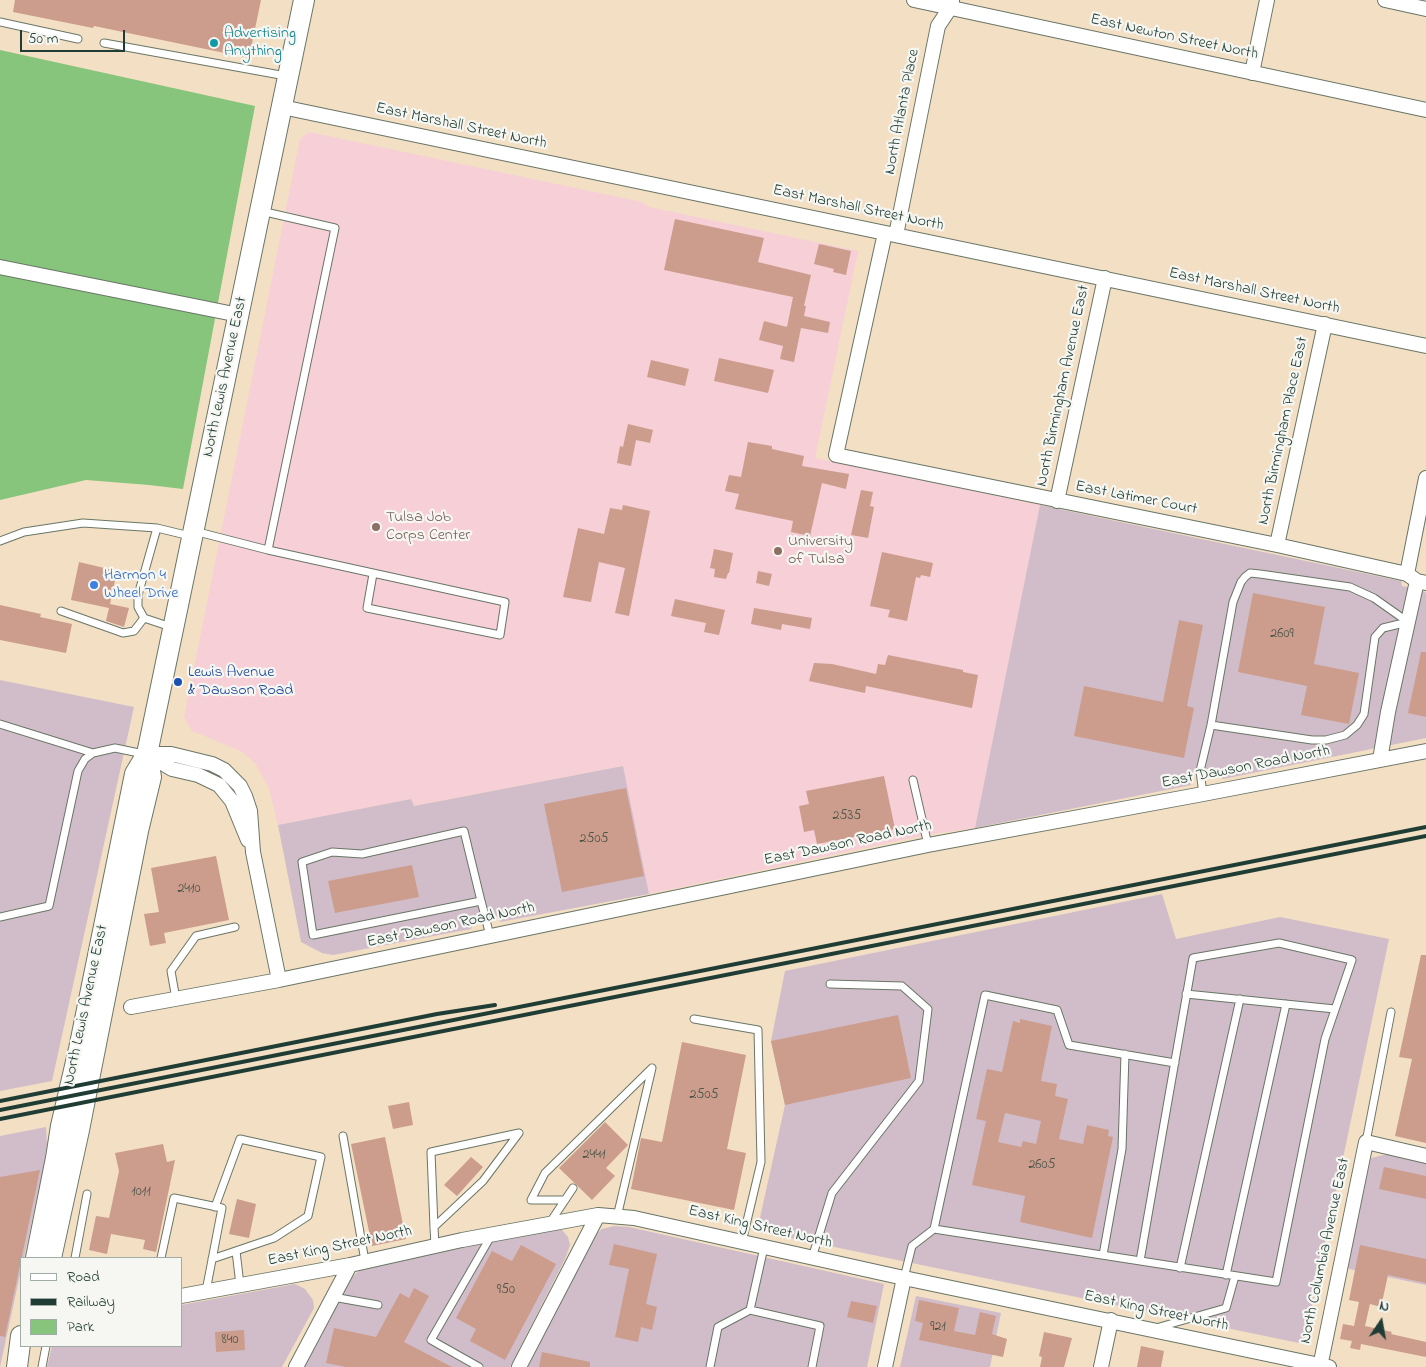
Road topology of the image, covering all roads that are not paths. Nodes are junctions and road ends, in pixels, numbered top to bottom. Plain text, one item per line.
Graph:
1 (304, 0) edge
2 (914, 0) edge
3 (1267, 0) edge
4 (1385, 0) edge
5 (951, 4) edge
6 (1426, 9) edge
7 (0, 22) edge
8 (78, 39) dead end
9 (104, 43) dead end
10 (1252, 72) junction
11 (289, 76) junction
12 (282, 108) junction
13 (1426, 110) edge
14 (261, 211) junction
15 (890, 234) junction
16 (0, 267) edge
17 (1105, 278) junction
18 (239, 315) junction
19 (1325, 324) junction
20 (1426, 346) edge
21 (836, 455) joint
22 (1426, 478) edge
23 (1057, 501) junction
24 (157, 528) junction
25 (193, 534) junction
26 (0, 541) edge
27 (1277, 545) junction
28 (268, 550) junction
29 (373, 574) junction
30 (1416, 579) edge
31 (61, 611) dead end
32 (144, 618) junction
33 (1408, 622) junction
34 (173, 628) junction
35 (0, 724) edge
36 (1211, 725) junction
37 (1426, 751) edge
38 (93, 753) junction
39 (147, 754) junction
40 (1380, 760) junction
41 (913, 780) dead end
42 (1204, 794) junction
43 (928, 845) junction
44 (481, 902) junction
45 (0, 917) edge
46 (235, 926) dead end
47 (490, 936) junction
48 (279, 980) junction
49 (830, 984) dead end
50 (1186, 994) junction
51 (176, 999) junction
52 (1240, 999) junction
53 (1286, 1004) junction
54 (131, 1007) dead end
55 (1335, 1008) junction
56 (1392, 1012) dead end
57 (694, 1020) dead end
58 (1125, 1054) junction
59 (1174, 1063) junction
60 (343, 1136) dead end
61 (1366, 1142) junction
62 (1426, 1156) edge
63 (573, 1188) dead end
64 (87, 1194) dead end
65 (565, 1200) junction
66 (215, 1206) junction
67 (598, 1215) junction
68 (617, 1217) junction
69 (549, 1224) junction
70 (434, 1227) junction
71 (934, 1229) junction
72 (492, 1234) junction
73 (742, 1242) junction
74 (435, 1246) junction
75 (764, 1247) junction
76 (236, 1251) junction
77 (1103, 1256) junction
78 (36, 1257) edge
79 (51, 1257) edge
80 (75, 1257) edge
81 (161, 1257) edge
82 (812, 1258) junction
83 (212, 1259) junction
84 (1140, 1261) junction
85 (365, 1262) junction
86 (350, 1265) junction
87 (1180, 1268) junction
88 (1226, 1275) junction
89 (1235, 1276) junction
90 (904, 1278) junction
91 (240, 1286) junction
92 (206, 1292) junction
93 (182, 1296) edge
94 (333, 1296) junction
95 (378, 1305) dead end
96 (750, 1310) junction
97 (1110, 1320) junction
98 (1150, 1329) junction
99 (20, 1344) edge
100 (31, 1347) edge
101 (46, 1347) edge
102 (1323, 1366) edge
103 (17, 1367) edge
104 (24, 1367) edge
105 (42, 1367) edge
106 (296, 1367) edge
107 (479, 1367) edge
108 (520, 1367) edge
109 (710, 1367) edge
110 (812, 1367) edge
111 (885, 1367) edge
112 (1101, 1367) edge

1 - 11 main road, North Lewis Avenue East
2 - 5 street, East Newton Street North
3 - 10 street
4 - 6 street
5 - 10 street, East Newton Street North
5 - 15 street, North Atlanta Place
7 - 8 lane
9 - 11 lane
10 - 13 street, East Newton Street North
11 - 12 main road, North Lewis Avenue East
12 - 14 main road, North Lewis Avenue East
12 - 15 street, East Marshall Street North
14 - 18 main road, North Lewis Avenue East
14 - 28 lane
15 - 17 street, East Marshall Street North
15 - 21 street, North Atlanta Place
16 - 18 street
17 - 19 street, East Marshall Street North
17 - 23 street, North Birmingham Avenue East
18 - 25 main road, North Lewis Avenue East
19 - 20 street, East Marshall Street North
19 - 27 street, North Birmingham Place East
21 - 23 street, East Latimer Court
22 - 30 street
23 - 27 street, East Latimer Court
24 - 25 lane
24 - 26 lane
24 - 32 lane
25 - 28 lane
25 - 34 main road, North Lewis Avenue East
27 - 30 street, East Latimer Court
28 - 29 lane
29 - 29 lane
30 - 33 street
31 - 32 lane
32 - 34 lane
33 - 36 lane
33 - 36 lane
33 - 40 street
34 - 39 main road, North Lewis Avenue East
35 - 38 lane
36 - 42 lane
37 - 40 street, East Dawson Road North
38 - 39 lane
38 - 45 lane
39 - 48 street
39 - 78 main road, North Lewis Avenue East
39 - 79 main road, North Lewis Avenue East
40 - 42 street, East Dawson Road North
41 - 43 lane
42 - 43 street, East Dawson Road North
43 - 47 street, East Dawson Road North
44 - 44 lane
44 - 47 lane
46 - 51 lane
47 - 48 street, East Dawson Road North
48 - 51 street, East Dawson Road North
49 - 82 lane
50 - 52 lane
50 - 55 lane
50 - 59 lane
51 - 54 street, East Dawson Road North
52 - 53 lane
52 - 87 lane
53 - 55 lane
53 - 88 lane
55 - 89 lane
56 - 61 lane
57 - 73 lane
58 - 59 lane
58 - 71 lane
58 - 77 lane
59 - 84 lane
60 - 85 lane
61 - 62 street
61 - 102 street, North Columbia Avenue East
63 - 65 lane
64 - 80 lane
65 - 68 lane
65 - 69 lane
66 - 76 lane
66 - 81 lane
66 - 83 lane
67 - 68 street, East King Street North
67 - 69 street, East King Street North
67 - 108 street
68 - 73 street, East King Street North
69 - 72 street, East King Street North
70 - 70 lane
70 - 74 lane
71 - 77 lane
71 - 90 lane
72 - 74 street, East King Street North
72 - 107 lane
73 - 75 street, East King Street North
74 - 85 street, East King Street North
75 - 82 street, East King Street North
75 - 96 lane
76 - 83 lane
76 - 91 lane
77 - 84 lane
82 - 90 street, East King Street North
83 - 92 lane
84 - 87 lane
85 - 86 street, East King Street North
86 - 91 street, East King Street North
86 - 94 street
87 - 88 lane
88 - 89 lane
89 - 98 lane
90 - 97 street, East King Street North
90 - 111 street
91 - 92 street, East King Street North
92 - 93 street, East King Street North
94 - 95 lane
94 - 106 street
96 - 109 lane
96 - 110 lane
97 - 98 street, East King Street North
97 - 112 street
98 - 102 street, East King Street North
99 - 103 main road
100 - 104 main road
101 - 105 lane

